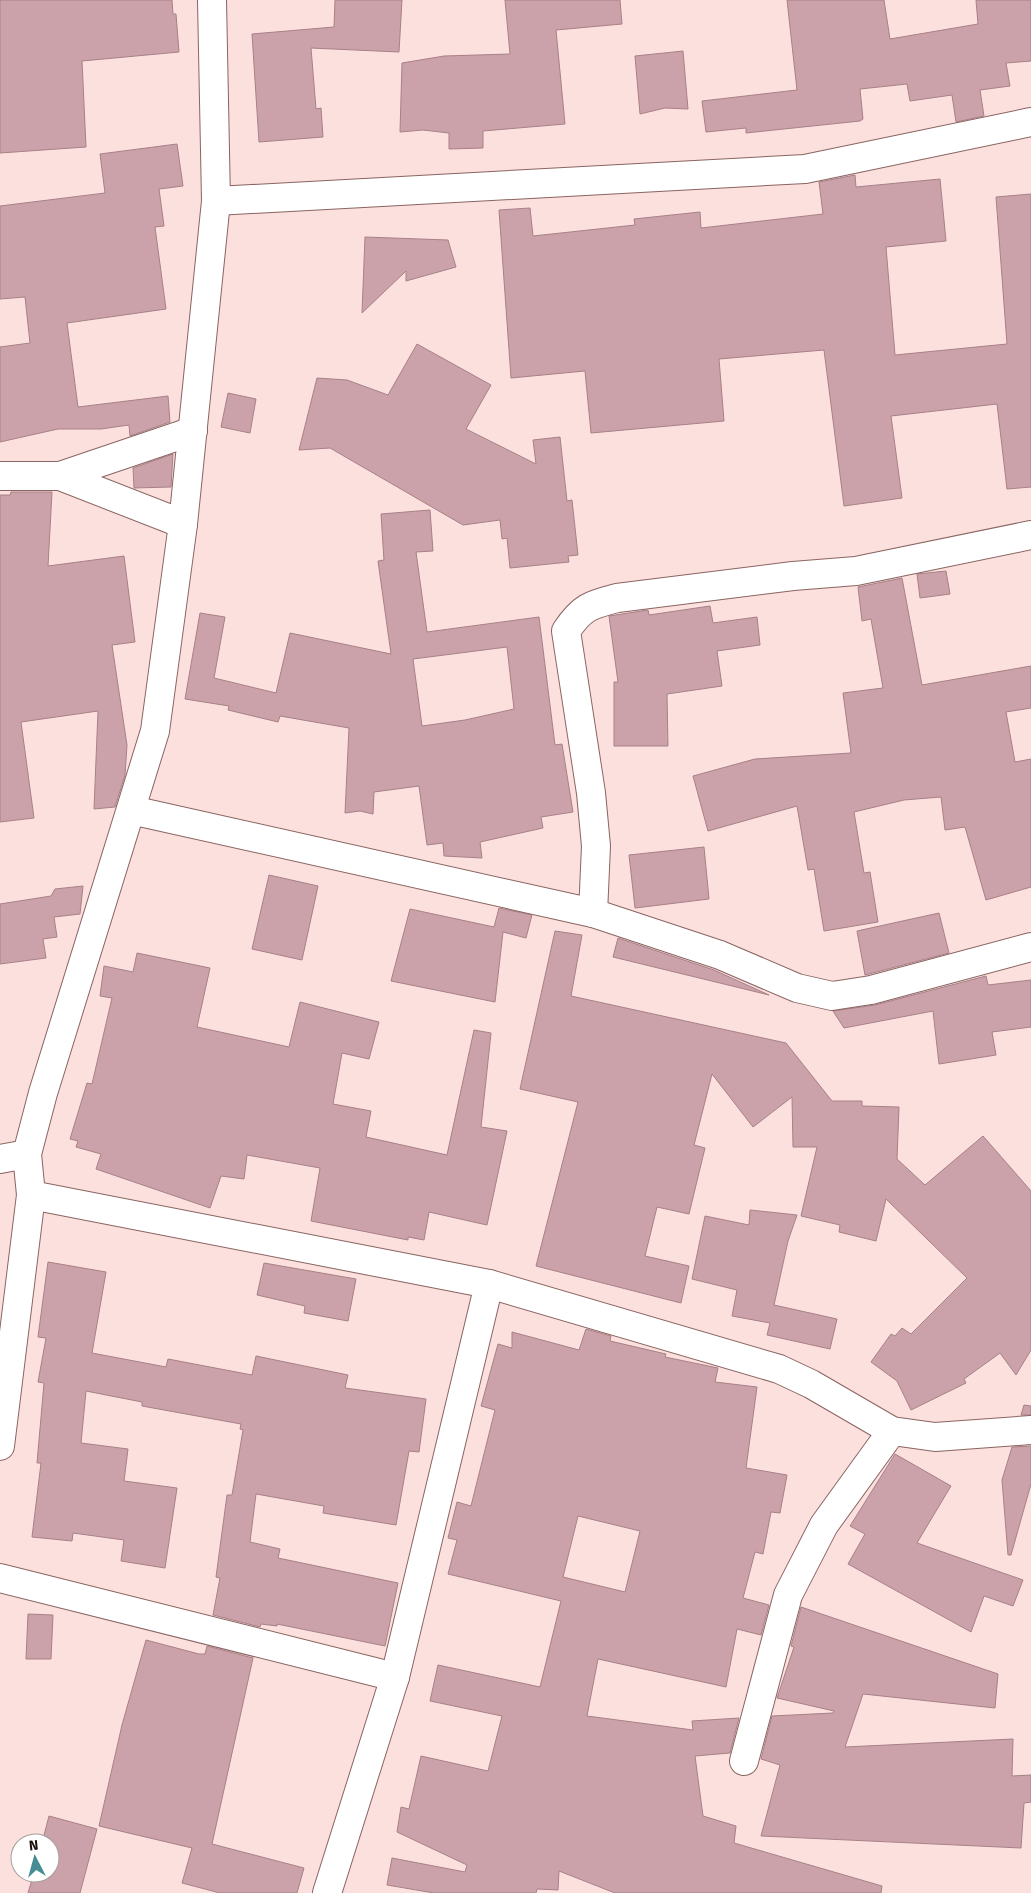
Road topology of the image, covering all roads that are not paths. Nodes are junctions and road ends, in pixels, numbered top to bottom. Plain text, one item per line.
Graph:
1 (212, 0) edge
2 (1031, 122) edge
3 (216, 201) junction
4 (192, 431) junction
5 (0, 476) edge
6 (60, 476) junction
7 (183, 524) junction
8 (1031, 536) edge
9 (131, 810) junction
10 (593, 913) junction
11 (1031, 947) edge
12 (27, 1154) junction
13 (0, 1159) edge
14 (31, 1195) junction
15 (489, 1284) junction
16 (1031, 1430) edge
17 (892, 1431) junction
18 (0, 1446) edge
19 (0, 1578) edge
20 (394, 1677) junction
21 (744, 1761) dead end
22 (328, 1893) edge

1 - 3 street
2 - 3 street
3 - 4 street
4 - 6 street
4 - 7 street
5 - 6 street
6 - 7 street
7 - 9 street
8 - 10 street
9 - 10 street
9 - 12 street
10 - 11 street
12 - 13 street
12 - 14 street
14 - 15 street
14 - 18 street
15 - 17 street
15 - 20 street
16 - 17 street
17 - 21 street
19 - 20 street
20 - 22 street

